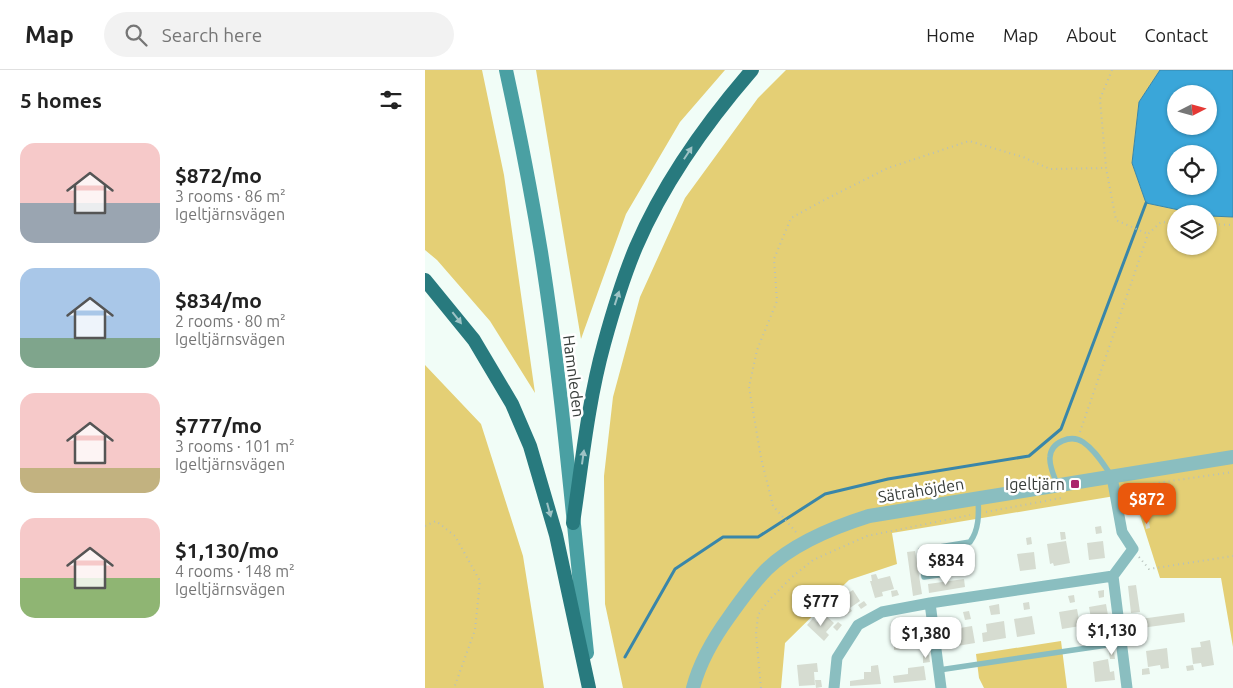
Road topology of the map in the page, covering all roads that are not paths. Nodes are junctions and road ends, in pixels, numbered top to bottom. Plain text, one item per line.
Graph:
1 (507, 70) edge
2 (752, 70) edge
3 (425, 280) edge
4 (1233, 457) edge
5 (1112, 477) junction
6 (1057, 486) junction
7 (979, 506) junction
8 (573, 523) junction
9 (967, 571) dead end
10 (1113, 576) junction
11 (930, 603) junction
12 (1121, 643) junction
13 (939, 670) junction
14 (590, 688) edge
15 (693, 688) edge
16 (834, 688) edge
17 (941, 688) edge
18 (1127, 688) edge

1 - 8 main road, Hamnleden
8 -> 2 highway
3 -> 14 highway
4 - 5 street, Sätrahöjden
5 - 6 street, Sätrahöjden
5 - 6 lane
5 - 10 street
6 - 7 street, Sätrahöjden
7 - 9 lane
7 - 15 street, Sätrahöjden
8 - 14 main road, Hamnleden
10 - 11 street
10 - 12 street
11 - 13 street
11 - 16 street
12 - 13 lane
12 - 18 street
13 - 17 street

